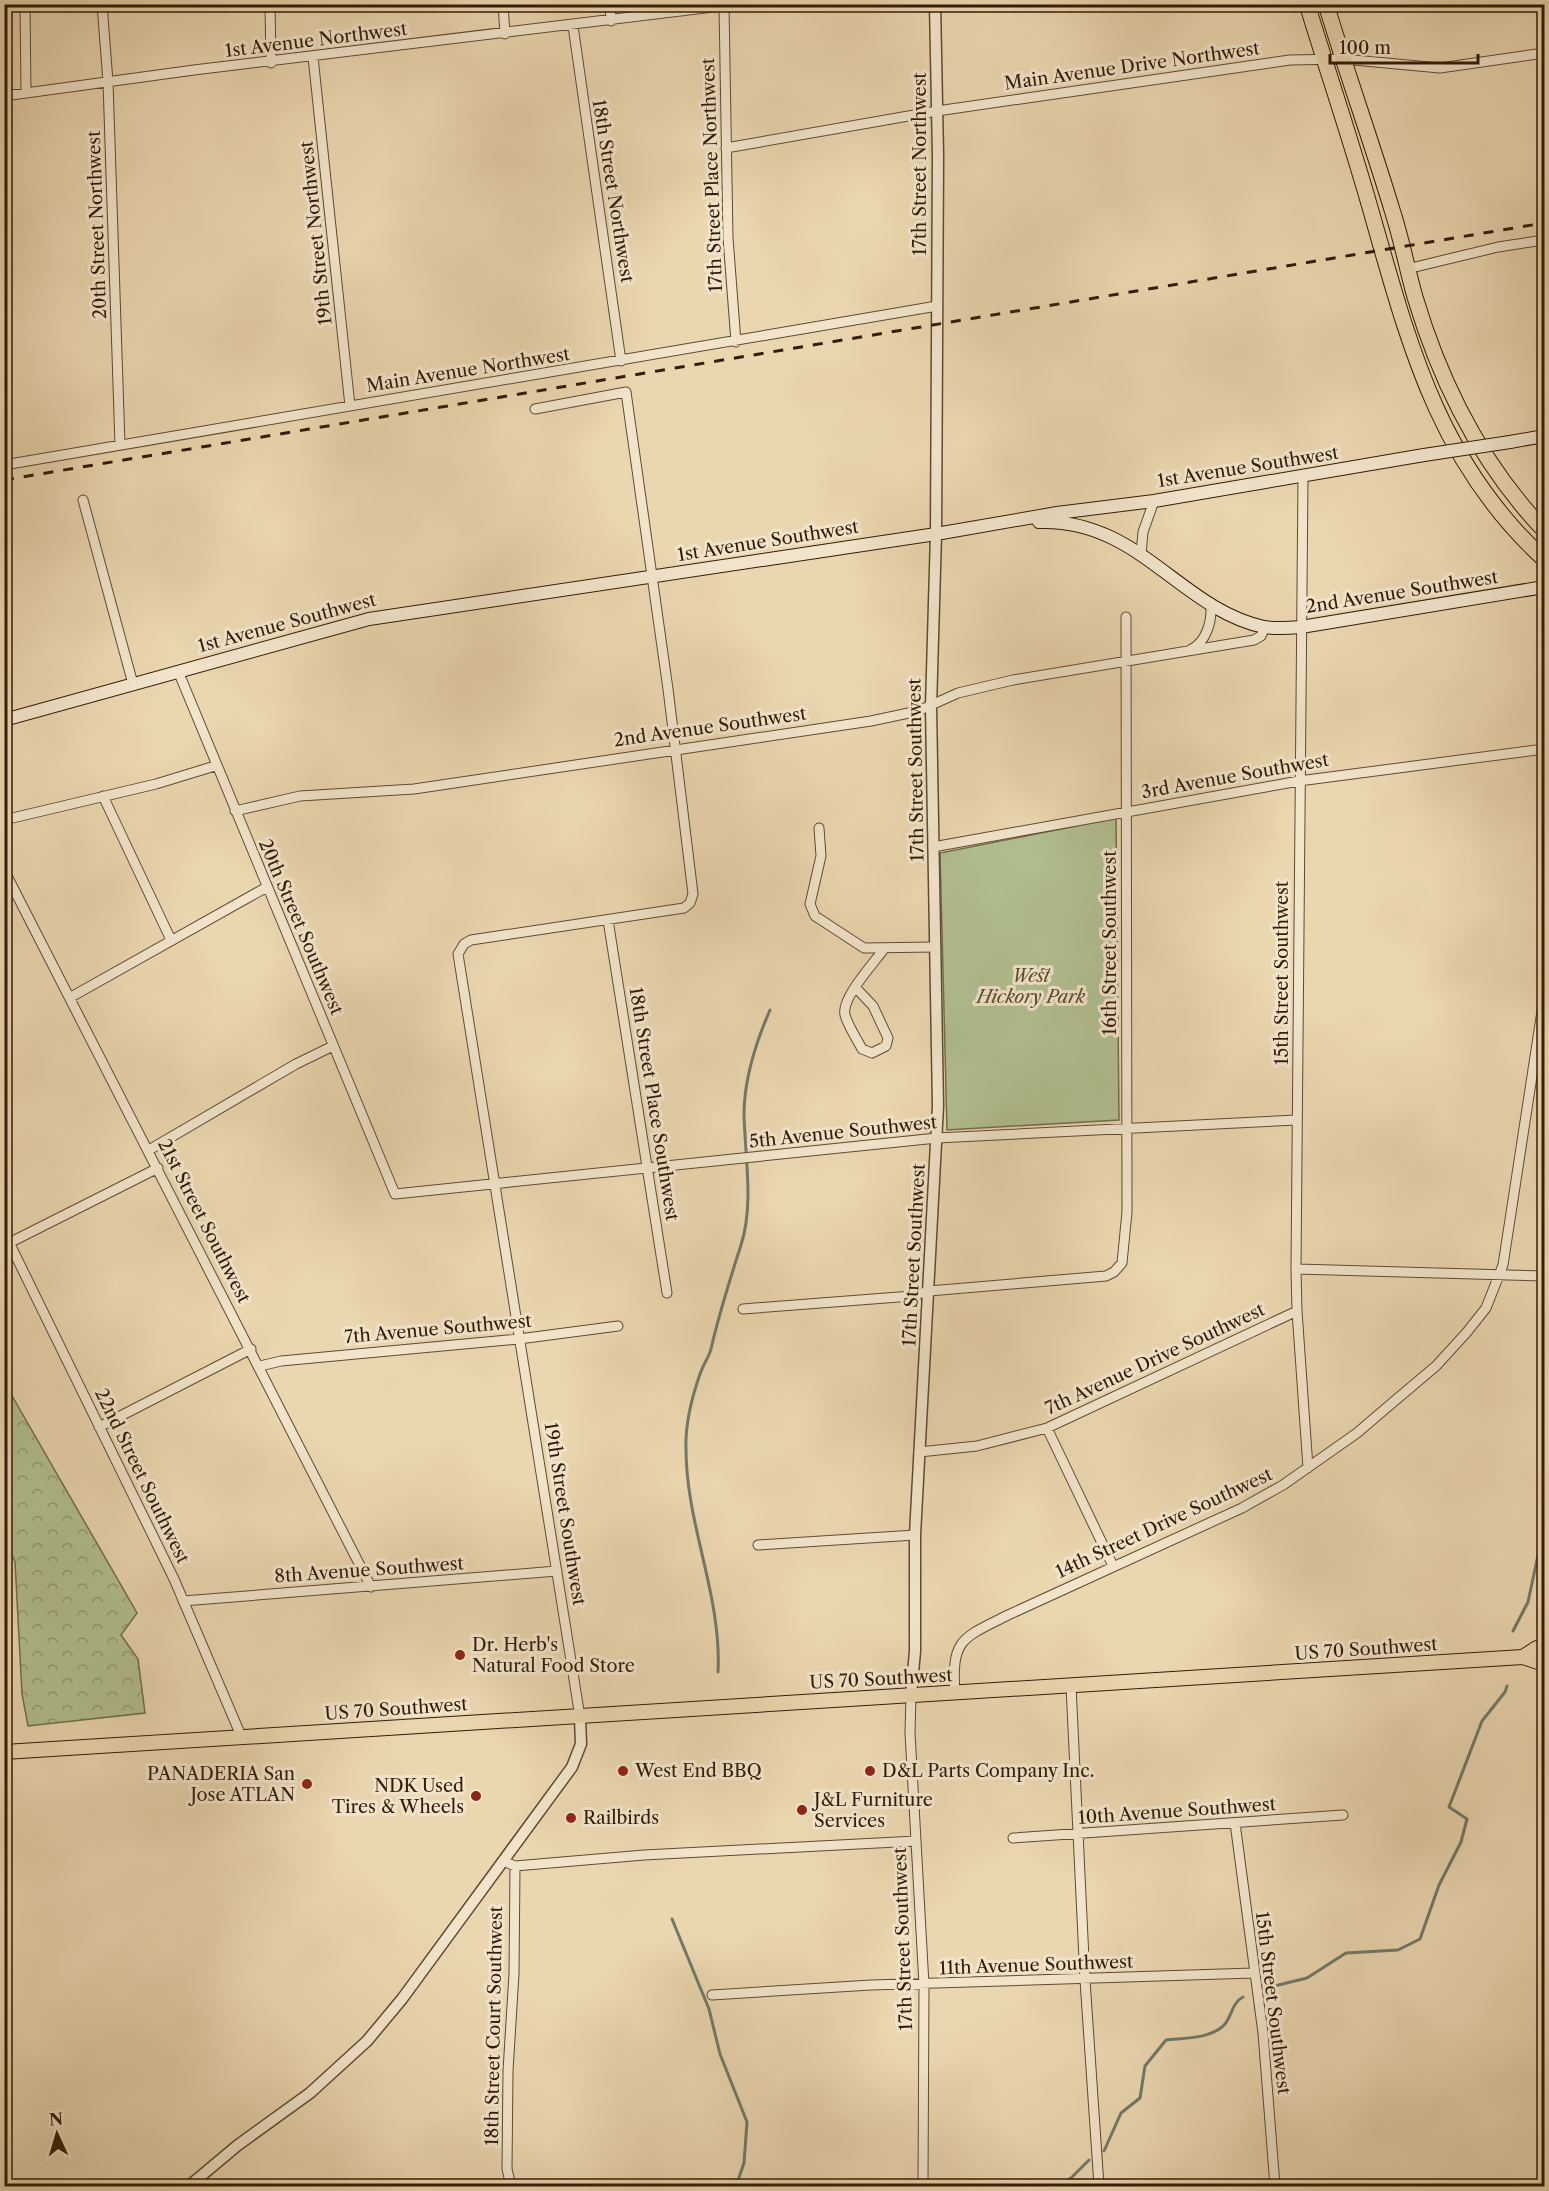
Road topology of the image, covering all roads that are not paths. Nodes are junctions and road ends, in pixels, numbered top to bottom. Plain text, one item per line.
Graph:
1 (25, 4) edge
2 (102, 4) edge
3 (270, 4) edge
4 (503, 4) edge
5 (610, 4) edge
6 (738, 4) edge
7 (935, 4) edge
8 (1307, 4) edge
9 (1326, 4) edge
10 (724, 6) junction
11 (611, 21) junction
12 (573, 26) junction
13 (505, 34) junction
14 (1545, 53) edge
15 (313, 57) junction
16 (1324, 59) junction
17 (1343, 59) junction
18 (271, 63) junction
19 (108, 82) junction
20 (26, 93) junction
21 (4, 96) edge
22 (937, 111) junction
23 (726, 148) junction
24 (1545, 240) edge
25 (1407, 269) junction
26 (937, 306) junction
27 (937, 324) joint
28 (736, 342) junction
29 (621, 361) junction
30 (350, 406) junction
31 (535, 408) dead end
32 (1545, 436) edge
33 (120, 446) junction
34 (4, 465) edge
35 (1303, 477) junction
36 (82, 500) dead end
37 (1154, 501) junction
38 (1002, 524) junction
39 (1545, 530) edge
40 (936, 534) junction
41 (1141, 554) junction
42 (1545, 559) edge
43 (651, 576) junction
44 (1545, 587) edge
45 (1211, 603) junction
46 (1126, 617) dead end
47 (1265, 627) junction
48 (1301, 627) junction
49 (1185, 652) junction
50 (1127, 661) junction
51 (178, 671) junction
52 (133, 684) junction
53 (931, 707) junction
54 (4, 720) edge
55 (1545, 749) edge
56 (676, 752) junction
57 (215, 766) junction
58 (1299, 781) junction
59 (103, 796) junction
60 (236, 811) junction
61 (1127, 811) junction
62 (4, 820) edge
63 (819, 828) dead end
64 (933, 847) junction
65 (4, 870) edge
66 (267, 887) junction
67 (608, 920) junction
68 (171, 940) junction
69 (935, 947) junction
70 (884, 949) junction
71 (856, 988) junction
72 (70, 998) junction
73 (1545, 998) edge
74 (1543, 1014) edge
75 (333, 1046) junction
76 (1296, 1119) junction
77 (1128, 1128) junction
78 (937, 1138) junction
79 (149, 1150) junction
80 (158, 1168) junction
81 (648, 1169) junction
82 (495, 1185) junction
83 (395, 1194) joint
84 (4, 1232) edge
85 (9, 1243) junction
86 (1296, 1269) junction
87 (1500, 1276) junction
88 (1545, 1276) edge
89 (929, 1291) junction
90 (667, 1293) dead end
91 (742, 1309) dead end
92 (1297, 1311) junction
93 (618, 1326) dead end
94 (519, 1339) junction
95 (251, 1349) junction
96 (260, 1366) junction
97 (99, 1427) junction
98 (1047, 1428) junction
99 (919, 1452) junction
100 (1308, 1468) junction
101 (915, 1536) junction
102 (758, 1545) dead end
103 (1113, 1566) junction
104 (557, 1571) junction
105 (371, 1587) junction
106 (183, 1601) junction
107 (1545, 1648) edge
108 (1523, 1657) junction
109 (1545, 1664) edge
110 (1071, 1686) junction
111 (955, 1693) junction
112 (911, 1695) junction
113 (580, 1717) junction
114 (242, 1738) junction
115 (4, 1752) edge
116 (1344, 1815) dead end
117 (1235, 1823) junction
118 (1079, 1834) junction
119 (1013, 1838) dead end
120 (916, 1841) junction
121 (503, 1861) junction
122 (515, 1866) junction
123 (1254, 1973) junction
124 (1085, 1980) junction
125 (924, 1985) junction
126 (712, 1995) dead end
127 (189, 2187) edge
128 (511, 2187) edge
129 (923, 2187) edge
130 (1099, 2187) edge
131 (1275, 2187) edge

1 - 20 street
2 - 19 street, 20th Street Northwest
3 - 18 street
4 - 13 street
5 - 11 street
6 - 10 street, 1st Avenue Northwest
7 - 22 street, 17th Street Northwest
8 - 16 highway
9 - 17 highway
10 - 11 street, 1st Avenue Northwest
10 - 23 street, 17th Street Place Northwest
11 - 12 street, 1st Avenue Northwest
12 - 13 street, 1st Avenue Northwest
12 - 29 street, 18th Street Northwest
13 - 15 street, 1st Avenue Northwest
14 - 17 street, Main Avenue Drive Northwest
15 - 18 street, 1st Avenue Northwest
15 - 30 street, 19th Street Northwest
16 - 17 street, Main Avenue Drive Northwest
16 - 22 street, Main Avenue Drive Northwest
16 - 42 highway
17 - 25 highway
18 - 19 street, 1st Avenue Northwest
19 - 20 street, 1st Avenue Northwest
19 - 33 street, 20th Street Northwest
20 - 21 street, 1st Avenue Northwest
22 - 23 street, Main Avenue Drive Northwest
22 - 26 street, 17th Street Northwest
23 - 28 street, 17th Street Place Northwest
24 - 25 street
25 - 39 highway
26 - 27 street, 17th Street Northwest
26 - 28 street, Main Avenue Northwest
27 - 40 street, 17th Street Southwest
28 - 29 street, Main Avenue Northwest
29 - 30 street, Main Avenue Northwest
30 - 33 street, Main Avenue Northwest
31 - 43 street
32 - 35 main road, 1st Avenue Southwest, bridge
33 - 34 street, Main Avenue Northwest
35 - 37 main road, 1st Avenue Southwest
35 - 48 street, 15th Street Southwest
36 - 52 street
37 - 38 main road, 1st Avenue Southwest
37 - 41 street
38 - 40 main road, 1st Avenue Southwest
38 - 41 main road, 2nd Avenue Southwest
40 - 43 main road, 1st Avenue Southwest
40 - 53 street, 17th Street Southwest
41 - 45 main road, 2nd Avenue Southwest
43 - 51 main road, 1st Avenue Southwest
43 - 56 street
44 - 48 main road, 2nd Avenue Southwest
45 - 47 main road, 2nd Avenue Southwest
45 - 49 street
46 - 50 street, 16th Street Southwest
47 - 48 main road, 2nd Avenue Southwest
47 - 49 street, 2nd Avenue Southwest
48 - 58 street, 15th Street Southwest
49 - 50 street, 2nd Avenue Southwest
50 - 53 street, 2nd Avenue Southwest
50 - 61 street, 16th Street Southwest
51 - 52 main road, 1st Avenue Southwest
51 - 57 street, 20th Street Southwest
52 - 54 main road, 1st Avenue Southwest
53 - 56 street, 2nd Avenue Southwest
53 - 64 street, 17th Street Southwest
55 - 58 street, 3rd Avenue Southwest
56 - 60 street, 2nd Avenue Southwest
56 - 67 street
57 - 59 street
57 - 60 street, 20th Street Southwest
58 - 61 street, 3rd Avenue Southwest
58 - 76 street, 15th Street Southwest
59 - 62 street
59 - 68 street
60 - 66 street, 20th Street Southwest
61 - 64 street, 3rd Avenue Southwest
61 - 77 street, 16th Street Southwest
63 - 70 street
64 - 69 street, 17th Street Southwest
65 - 72 street, 21st Street Southwest
66 - 68 street
66 - 75 street, 20th Street Southwest
67 - 81 street, 18th Street Place Southwest
67 - 82 street, 19th Street Southwest
68 - 72 street
69 - 70 street
69 - 78 street, 17th Street Southwest
70 - 71 street
71 - 71 street
72 - 79 street, 21st Street Southwest
73 - 74 street, 14th Street Drive Southwest
74 - 87 street, 14th Street Drive Southwest
75 - 79 street
75 - 83 street, 20th Street Southwest
76 - 77 street, 5th Avenue Southwest
76 - 86 street, 15th Street Southwest
77 - 78 street, 5th Avenue Southwest
77 - 89 street, 16th Street Southwest
78 - 81 street, 5th Avenue Southwest
78 - 89 street, 17th Street Southwest
79 - 80 street, 21st Street Southwest
80 - 85 street
80 - 95 street, 21st Street Southwest
81 - 82 street, 5th Avenue Southwest
81 - 90 street, 18th Street Place Southwest
82 - 83 street, 5th Avenue Southwest
82 - 94 street, 19th Street Southwest
84 - 85 street, 22nd Street Southwest
85 - 97 street, 22nd Street Southwest
86 - 87 street
86 - 92 street, 15th Street Southwest
87 - 88 street
87 - 100 street, 14th Street Drive Southwest
89 - 91 street
89 - 99 street, 17th Street Southwest
92 - 98 street, 7th Avenue Drive Southwest
92 - 100 street, 15th Street Southwest
93 - 94 street, 7th Avenue Southwest
94 - 96 street, 7th Avenue Southwest
94 - 104 street, 19th Street Southwest
95 - 96 street, 21st Street Southwest
95 - 97 street
96 - 105 street, 21st Street Southwest
97 - 106 street, 22nd Street Southwest
98 - 99 street, 7th Avenue Drive Southwest
98 - 103 street
99 - 101 street, 17th Street Southwest
100 - 103 street, 14th Street Drive Southwest
101 - 102 street
101 - 112 street, 17th Street Southwest
103 - 111 street, 14th Street Drive Southwest
104 - 105 street, 8th Avenue Southwest
104 - 113 street, 19th Street Southwest
105 - 106 street, 8th Avenue Southwest
106 - 114 street, 22nd Street Southwest
107 - 108 main road, US 70 Southwest
108 - 109 main road, US 70 Southwest
108 - 110 main road, US 70 Southwest
110 - 111 main road, US 70 Southwest
110 - 118 street
111 - 112 main road, US 70 Southwest
112 - 113 main road, US 70 Southwest
112 - 120 street, 17th Street Southwest
113 - 114 main road, US 70 Southwest
113 - 121 street, 19th Street Southwest
114 - 115 main road, US 70 Southwest
116 - 117 street, 10th Avenue Southwest
117 - 118 street, 10th Avenue Southwest
117 - 123 street, 15th Street Southwest
118 - 119 street, 10th Avenue Southwest
118 - 124 street
120 - 122 street
120 - 125 street, 17th Street Southwest
121 - 122 street
121 - 127 street, 19th Street Southwest
122 - 128 street, 18th Street Court Southwest
123 - 124 street, 11th Avenue Southwest
123 - 131 street, 15th Street Southwest
124 - 125 street, 11th Avenue Southwest
124 - 130 street
125 - 126 street, 11th Avenue Southwest
125 - 129 street, 17th Street Southwest

